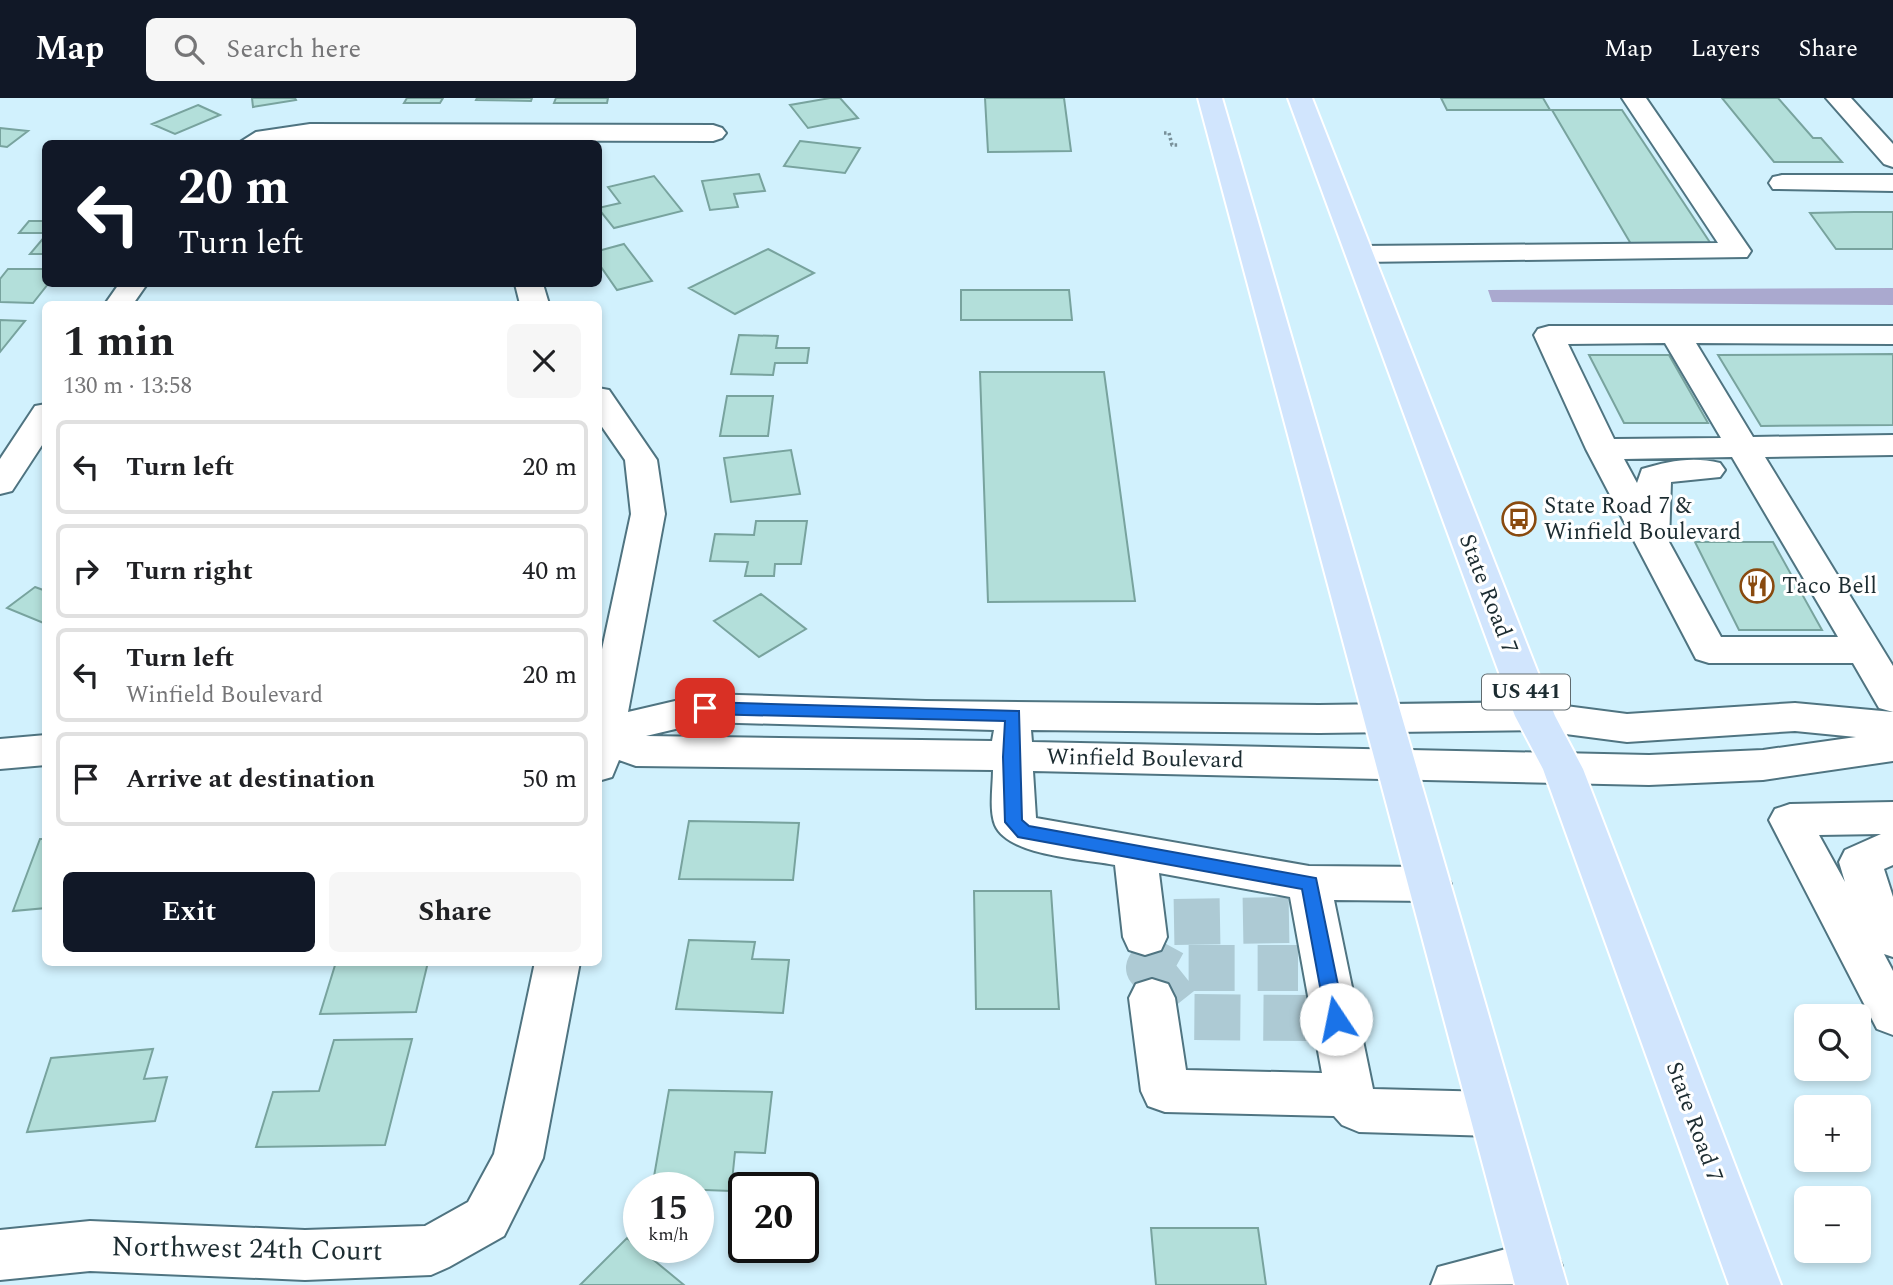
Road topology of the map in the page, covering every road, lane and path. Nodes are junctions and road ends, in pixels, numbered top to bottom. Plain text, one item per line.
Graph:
1 (1210, 98) edge
2 (1300, 98) edge
3 (1634, 98) edge
4 (1838, 98) edge
5 (1164, 133) dead end
6 (713, 134) dead end
7 (572, 139) edge
8 (257, 140) edge
9 (1179, 145) dead end
10 (1893, 159) edge
11 (1782, 183) dead end
12 (1893, 183) edge
13 (1361, 254) junction
14 (1675, 334) junction
15 (1893, 335) edge
16 (602, 403) edge
17 (42, 418) edge
18 (1893, 445) edge
19 (1602, 449) junction
20 (1749, 458) junction
21 (0, 484) edge
22 (1652, 542) junction
23 (1864, 650) junction
24 (1893, 698) edge
25 (1535, 716) junction
26 (1383, 719) junction
27 (1893, 726) edge
28 (1012, 736) junction
29 (602, 740) edge
30 (602, 745) edge
31 (1893, 746) edge
32 (42, 750) edge
33 (0, 754) edge
34 (1396, 764) junction
35 (1563, 769) junction
36 (1893, 818) edge
37 (1893, 849) edge
38 (1135, 851) junction
39 (1429, 884) junction
40 (1299, 901) junction
41 (1145, 937) tunnel mouth
42 (1893, 939) edge
43 (557, 966) edge
44 (1312, 968) junction
45 (1152, 998) tunnel mouth
46 (1893, 1015) edge
47 (1308, 1018) dead end
48 (1350, 1095) junction
49 (1493, 1114) junction
50 (0, 1255) edge
51 (1539, 1276) edge
52 (1457, 1285) edge
53 (1755, 1285) edge

1 - 26 main road
2 - 13 main road, State Road 7 / US 441
3 - 13 street
4 - 10 street
5 - 9 path
6 - 7 street
7 - 8 street
11 - 12 street
13 - 25 main road, State Road 7 / US 441
14 - 15 street
14 - 19 street
14 - 20 street
16 - 29 street
17 - 21 street
18 - 20 street
19 - 20 street
19 - 22 street
20 - 22 street
20 - 23 street
22 - 23 street
23 - 24 street
25 - 26 street, Winfield Boulevard
25 - 27 street, Winfield Boulevard
25 - 35 main road, State Road 7 / US 441
26 - 28 street, Winfield Boulevard
26 - 34 main road
28 - 30 street, Winfield Boulevard
28 - 34 street, Winfield Boulevard
28 - 38 street
31 - 35 street, Winfield Boulevard
32 - 33 street
34 - 35 street, Winfield Boulevard
34 - 39 main road
35 - 53 main road, State Road 7 / US 441
36 - 46 street
37 - 42 street
38 - 40 street
38 - 41 street
39 - 40 street
39 - 49 main road
40 - 44 street
43 - 50 street, Northwest 24th Court
44 - 47 street
44 - 48 street
45 - 48 street
48 - 49 street
49 - 51 main road
51 - 52 street

